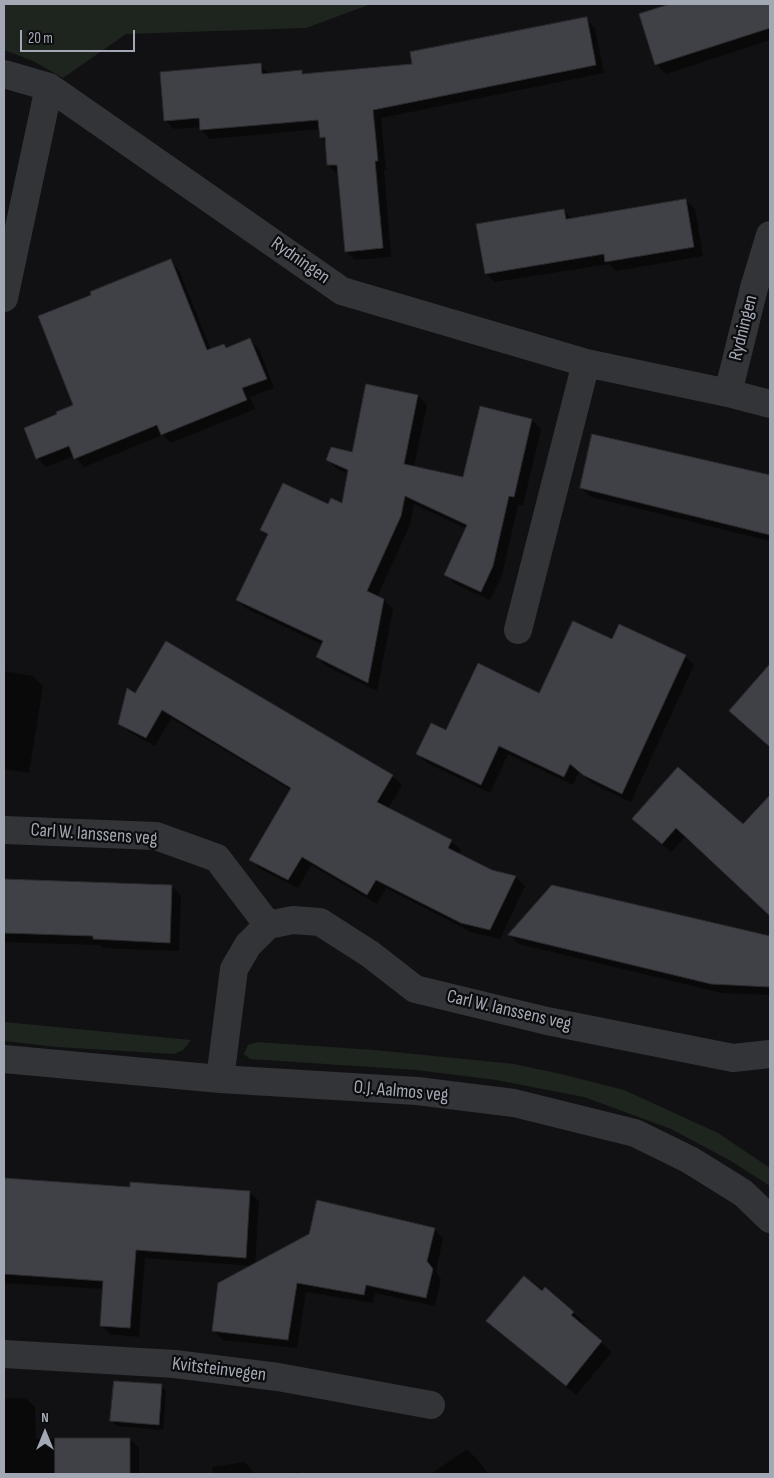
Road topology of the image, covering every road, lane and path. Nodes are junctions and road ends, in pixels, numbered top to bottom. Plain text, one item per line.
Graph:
1 (4, 74) edge
2 (49, 87) junction
3 (770, 235) edge
4 (4, 298) edge
5 (586, 363) junction
6 (728, 393) junction
7 (770, 404) edge
8 (518, 630) dead end
9 (4, 830) edge
10 (268, 925) junction
11 (770, 1054) edge
12 (4, 1059) edge
13 (220, 1079) junction
14 (770, 1219) edge
15 (4, 1354) edge
16 (431, 1406) dead end

1 - 2 street, Rydningen
2 - 4 street
2 - 5 street, Rydningen
3 - 6 street, Rydningen
5 - 6 street, Rydningen
5 - 8 street
6 - 7 street, Rydningen
9 - 10 street, Carl W. Ianssens veg
10 - 11 street, Carl W. Ianssens veg
10 - 13 street
12 - 13 street, O.J. Aalmos veg
13 - 14 street, O.J. Aalmos veg
15 - 16 street, Kvitsteinvegen

